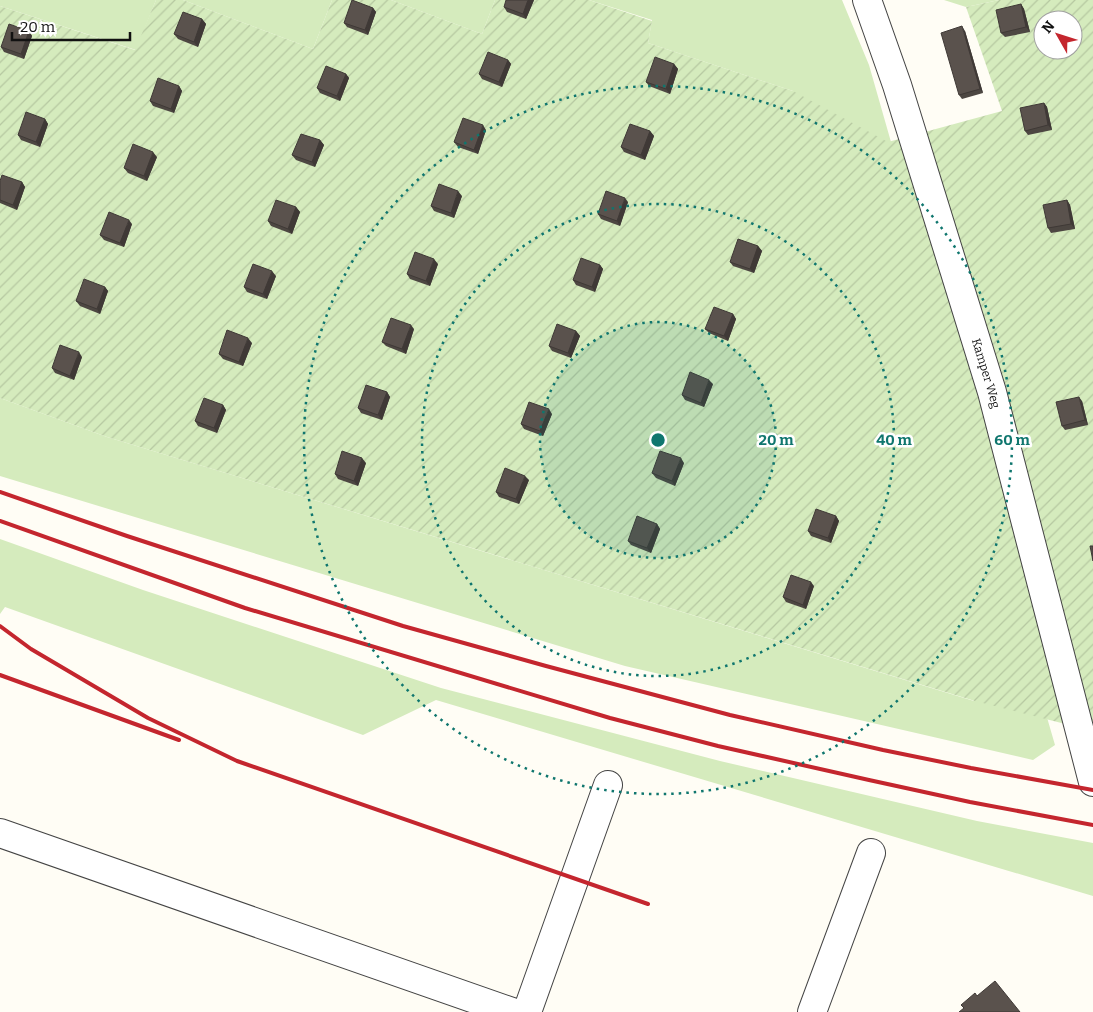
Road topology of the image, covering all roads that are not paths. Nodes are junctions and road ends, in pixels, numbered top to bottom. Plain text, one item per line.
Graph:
1 (867, 0) edge
2 (1093, 782) edge
3 (608, 785) dead end
4 (0, 833) edge
5 (871, 853) dead end
6 (512, 1012) edge
7 (527, 1012) edge
8 (812, 1012) edge

1 - 2 street, Kamper Weg
3 - 7 street
4 - 6 street
5 - 8 street

